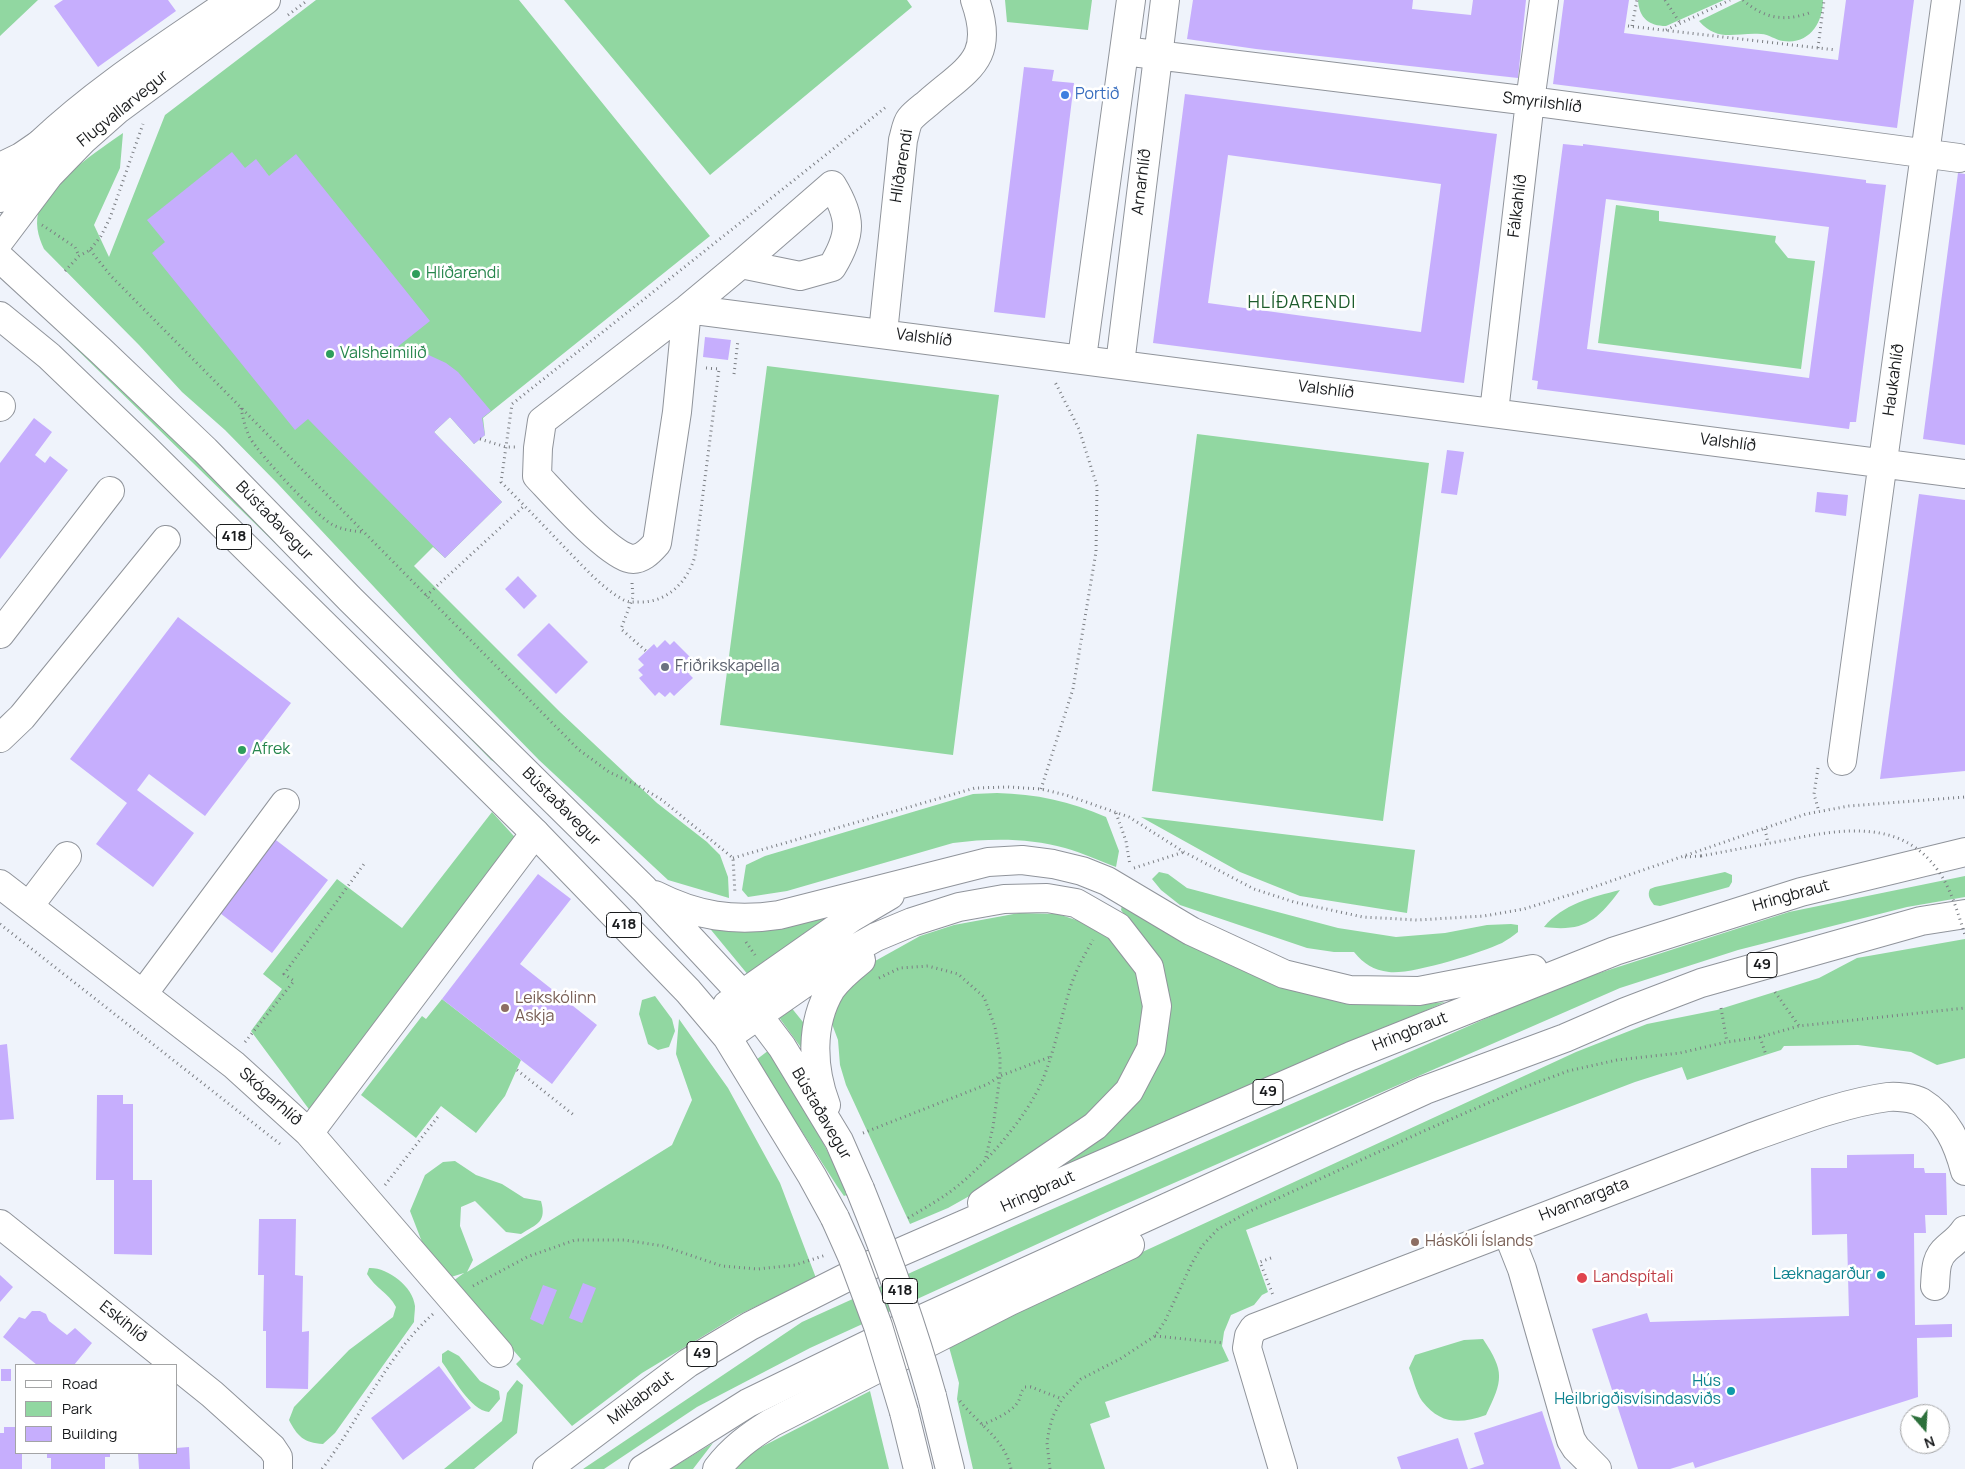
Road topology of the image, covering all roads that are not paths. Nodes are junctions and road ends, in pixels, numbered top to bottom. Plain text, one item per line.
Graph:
1 (233, 0) edge
2 (975, 0) edge
3 (1130, 0) edge
4 (1165, 0) edge
5 (1544, 0) edge
6 (1946, 0) edge
7 (275, 9) edge
8 (1124, 51) junction
9 (1158, 55) junction
10 (1530, 101) junction
11 (40, 144) junction
12 (1924, 155) junction
13 (1958, 158) dead end
14 (0, 167) edge
15 (0, 198) edge
16 (0, 240) edge
17 (0, 258) edge
18 (741, 264) dead end
19 (687, 308) junction
20 (0, 316) edge
21 (883, 333) junction
22 (1082, 358) junction
23 (1120, 364) junction
24 (1494, 412) junction
25 (1883, 464) junction
26 (1965, 474) edge
27 (110, 491) dead end
28 (166, 540) dead end
29 (0, 634) edge
30 (0, 738) edge
31 (1842, 761) dead end
32 (285, 803) dead end
33 (535, 833) junction
34 (1965, 852) edge
35 (66, 856) dead end
36 (920, 879) junction
37 (0, 884) edge
38 (644, 889) junction
39 (29, 906) junction
40 (1965, 914) edge
41 (912, 922) junction
42 (1615, 951) junction
43 (143, 994) junction
44 (750, 1004) junction
45 (719, 1027) junction
46 (1565, 1038) junction
47 (309, 1133) junction
48 (849, 1138) junction
49 (1965, 1171) edge
50 (0, 1224) edge
51 (1965, 1230) edge
52 (1507, 1231) junction
53 (925, 1241) junction
54 (873, 1264) joint
55 (1935, 1286) dead end
56 (499, 1353) dead end
57 (175, 1364) edge
58 (178, 1367) edge
59 (904, 1415) junction
60 (278, 1469) edge
61 (547, 1469) edge
62 (642, 1469) edge
63 (717, 1469) edge
64 (905, 1469) edge
65 (918, 1469) edge
66 (950, 1469) edge
67 (1283, 1469) edge
68 (1597, 1469) edge

1 - 11 main road, Flugvallarvegur
2 - 21 main road, Hlíðarendi
3 - 8 main road
4 - 9 main road, Arnarhlíð
5 - 10 main road, Fálkahlíð
6 - 12 main road, Haukahlíð
7 - 16 main road, Flugvallarvegur
8 - 9 main road, Smyrilshlíð
8 - 22 main road
9 - 10 main road, Smyrilshlíð
9 - 23 main road, Arnarhlíð
10 - 12 main road, Smyrilshlíð
10 - 24 main road, Fálkahlíð
11 - 14 main road
11 - 15 main road, Flugvallarvegur
12 - 13 main road, Smyrilshlíð
12 - 25 main road, Haukahlíð
17 - 38 main road, Bústaðavegur / 418
18 - 19 main road
19 - 19 main road
19 - 21 main road, Valshlíð
20 - 33 main road, 418
21 - 22 main road, Valshlíð
22 - 23 main road, Valshlíð
23 - 24 main road, Valshlíð
24 - 25 main road, Valshlíð
25 - 26 main road, Valshlíð
25 - 31 main road, Haukahlíð
27 - 29 main road
28 - 30 main road
32 - 43 main road
33 - 45 main road, 418
33 - 47 main road
34 - 42 main road, Hringbraut / 49
35 - 39 main road
36 - 38 main road
36 - 42 main road
36 - 44 main road
37 - 39 main road, Skógarhlíð
38 - 44 main road, Bústaðavegur / 418
39 - 43 main road, Skógarhlíð
40 - 46 main road, 49
41 - 44 main road
41 - 48 main road
41 - 53 main road
42 - 53 main road, Hringbraut / 49
43 - 47 main road, Skógarhlíð
44 - 45 main road
44 - 48 main road, Bústaðavegur / 418
45 - 59 main road, 418, bridge
46 - 62 main road, 49
46 - 63 main road
47 - 56 main road, Skógarhlíð
48 - 66 main road, Bústaðavegur / 418, bridge
49 - 52 main road, Hvannargata
50 - 57 main road, Eskihlíð
51 - 55 main road
52 - 67 main road, Hvannargata
52 - 68 main road
53 - 54 main road, Hringbraut / 49
54 - 61 main road, Miklabraut / 49
58 - 60 main road, Eskihlíð
59 - 64 main road
59 - 65 main road, 418

